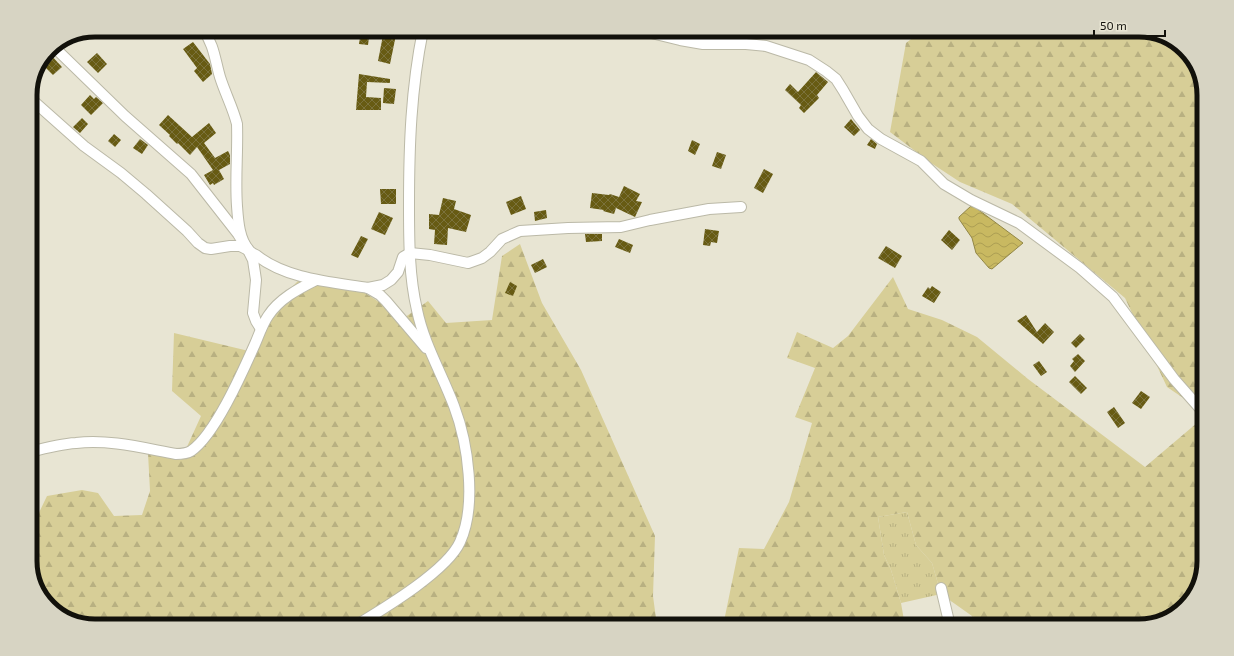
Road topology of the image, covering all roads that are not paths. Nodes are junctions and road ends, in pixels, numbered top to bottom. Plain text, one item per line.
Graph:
1 (207, 37) edge
2 (422, 37) edge
3 (668, 37) edge
4 (58, 51) edge
5 (37, 104) edge
6 (741, 207) dead end
7 (248, 250) junction
8 (410, 253) junction
9 (316, 280) junction
10 (368, 288) junction
11 (261, 329) junction
12 (431, 354) junction
13 (1197, 405) edge
14 (37, 451) edge
15 (941, 588) dead end
16 (366, 619) edge
17 (948, 619) edge

1 - 7 street
2 - 8 street
3 - 13 street
4 - 7 street
5 - 7 street
6 - 8 street
7 - 9 street
7 - 11 street
8 - 10 street
8 - 12 street
9 - 10 street
9 - 11 street
10 - 12 street
11 - 14 street
12 - 16 street
15 - 17 street

